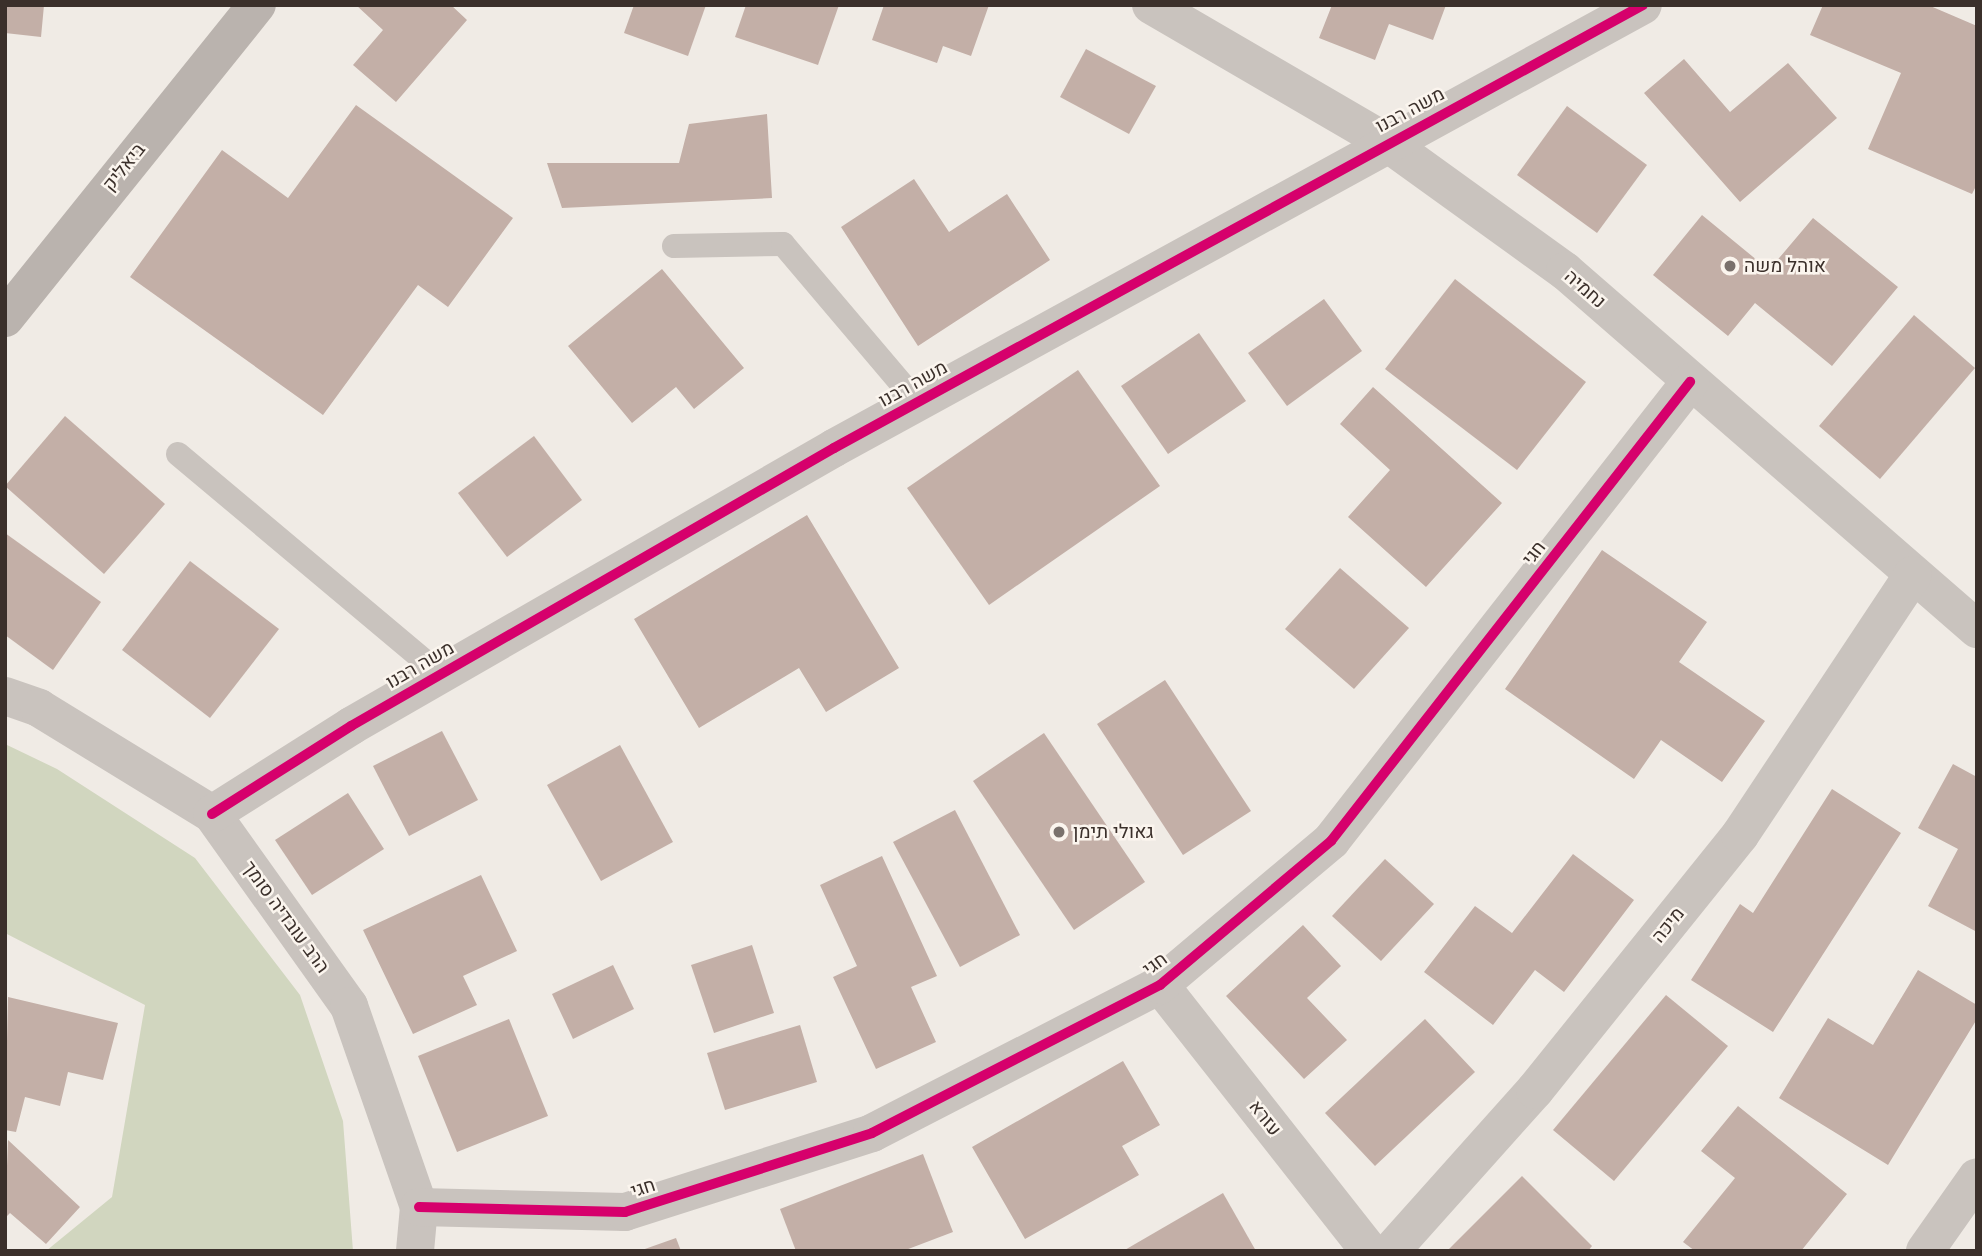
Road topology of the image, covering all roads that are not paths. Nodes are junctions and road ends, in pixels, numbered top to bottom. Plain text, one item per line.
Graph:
1 (1151, 5) edge
2 (1643, 5) edge
3 (249, 9) edge
4 (1386, 142) junction
5 (674, 246) dead end
6 (9, 306) edge
7 (1690, 382) junction
8 (917, 402) junction
9 (178, 454) dead end
10 (1913, 575) junction
11 (1977, 629) edge
12 (440, 674) junction
13 (5, 696) edge
14 (212, 814) junction
15 (1160, 985) junction
16 (1974, 1187) edge
17 (419, 1207) junction
18 (415, 1251) edge
19 (1369, 1251) edge
20 (1391, 1251) edge
21 (1925, 1251) edge

1 - 4 street, נחמיה
2 - 4 street, משה רבנו
3 - 6 street, ביאליק
4 - 7 street, נחמיה
4 - 8 street, משה רבנו
5 - 8 lane
7 - 10 street, נחמיה
7 - 15 street, חגי
8 - 12 street, משה רבנו
9 - 12 lane
10 - 11 street, נחמיה
10 - 20 street, מיכה
12 - 14 street, משה רבנו
13 - 14 street, הרב עובדיה סומך
14 - 17 street, הרב עובדיה סומך
15 - 17 street, חגי
15 - 19 street, עזרא
16 - 21 street
17 - 18 street, הרב עובדיה סומך

